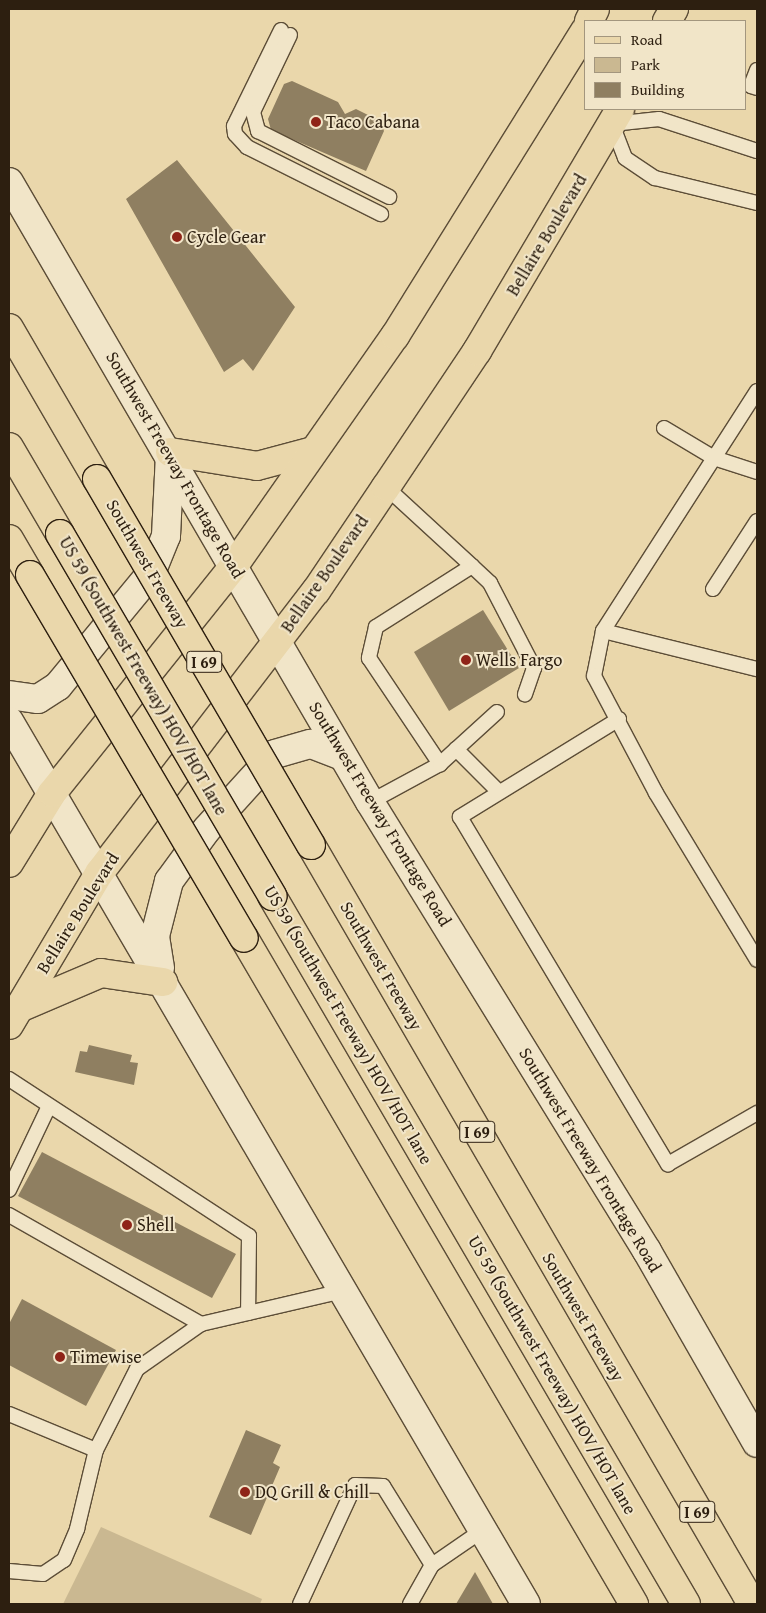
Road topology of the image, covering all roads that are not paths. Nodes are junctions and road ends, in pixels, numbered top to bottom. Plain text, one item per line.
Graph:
1 (584, 33) edge
2 (757, 70) edge
3 (757, 88) edge
4 (616, 116) edge
5 (757, 151) edge
6 (9, 182) edge
7 (389, 197) dead end
8 (757, 203) edge
9 (381, 214) dead end
10 (9, 328) edge
11 (757, 391) edge
12 (664, 428) dead end
13 (9, 447) edge
14 (170, 452) junction
15 (313, 452) junction
16 (714, 458) junction
17 (757, 472) edge
18 (386, 487) junction
19 (757, 521) edge
20 (9, 538) edge
21 (472, 566) junction
22 (233, 568) junction
23 (714, 589) dead end
24 (603, 631) junction
25 (278, 641) junction
26 (757, 669) edge
27 (525, 694) dead end
28 (9, 695) edge
29 (497, 712) dead end
30 (620, 719) junction
31 (9, 721) edge
32 (456, 749) junction
33 (343, 756) junction
34 (440, 764) junction
35 (498, 791) junction
36 (52, 793) junction
37 (370, 802) junction
38 (9, 863) edge
39 (100, 872) junction
40 (757, 960) edge
41 (163, 982) junction
42 (14, 1016) edge
43 (9, 1079) edge
44 (49, 1106) junction
45 (757, 1113) edge
46 (9, 1190) edge
47 (9, 1215) edge
48 (343, 1291) junction
49 (248, 1313) junction
50 (201, 1324) junction
51 (9, 1414) edge
52 (757, 1442) edge
53 (96, 1450) junction
54 (483, 1530) junction
55 (432, 1565) junction
56 (9, 1570) edge
57 (300, 1604) edge
58 (410, 1604) edge
59 (526, 1604) edge
60 (634, 1604) edge
61 (686, 1604) edge
62 (752, 1604) edge

1 - 15 main road
2 - 3 lane
4 - 5 lane
4 - 8 lane
4 - 18 main road, Bellaire Boulevard
6 - 14 main road, Southwest Freeway Frontage Road
7 - 9 lane
10 - 62 main road, Southwest Freeway / I 69, bridge
11 - 16 lane
12 - 16 lane
13 - 61 main road, US 59 (Southwest Freeway) HOV/HOT lane, bridge
14 - 15 main road
14 - 22 main road, Southwest Freeway Frontage Road
14 - 28 main road
15 - 22 main road
16 - 17 lane
16 - 24 lane
18 - 21 lane
18 - 25 main road, Bellaire Boulevard
19 - 23 lane
20 - 60 main road, bridge
21 - 27 lane
21 - 34 lane
22 - 25 main road, Southwest Freeway Frontage Road
22 - 36 main road
24 - 26 lane
24 - 30 lane
25 - 33 main road, Southwest Freeway Frontage Road
25 - 39 main road, Bellaire Boulevard
29 - 32 lane
30 - 35 lane
30 - 40 lane
31 - 36 main road
32 - 34 lane
32 - 35 lane
33 - 37 main road, Southwest Freeway Frontage Road
33 - 41 main road
34 - 37 lane
35 - 45 lane
36 - 38 main road
36 - 39 main road
37 - 52 main road, Southwest Freeway Frontage Road
39 - 41 main road
39 - 42 main road, Bellaire Boulevard
41 - 42 main road
41 - 48 main road
43 - 44 lane
44 - 46 lane
44 - 49 lane
47 - 50 lane
48 - 49 lane
48 - 54 main road
49 - 50 lane
50 - 53 lane
51 - 53 lane
53 - 56 lane
54 - 55 lane
54 - 59 main road
55 - 57 lane
55 - 58 lane

